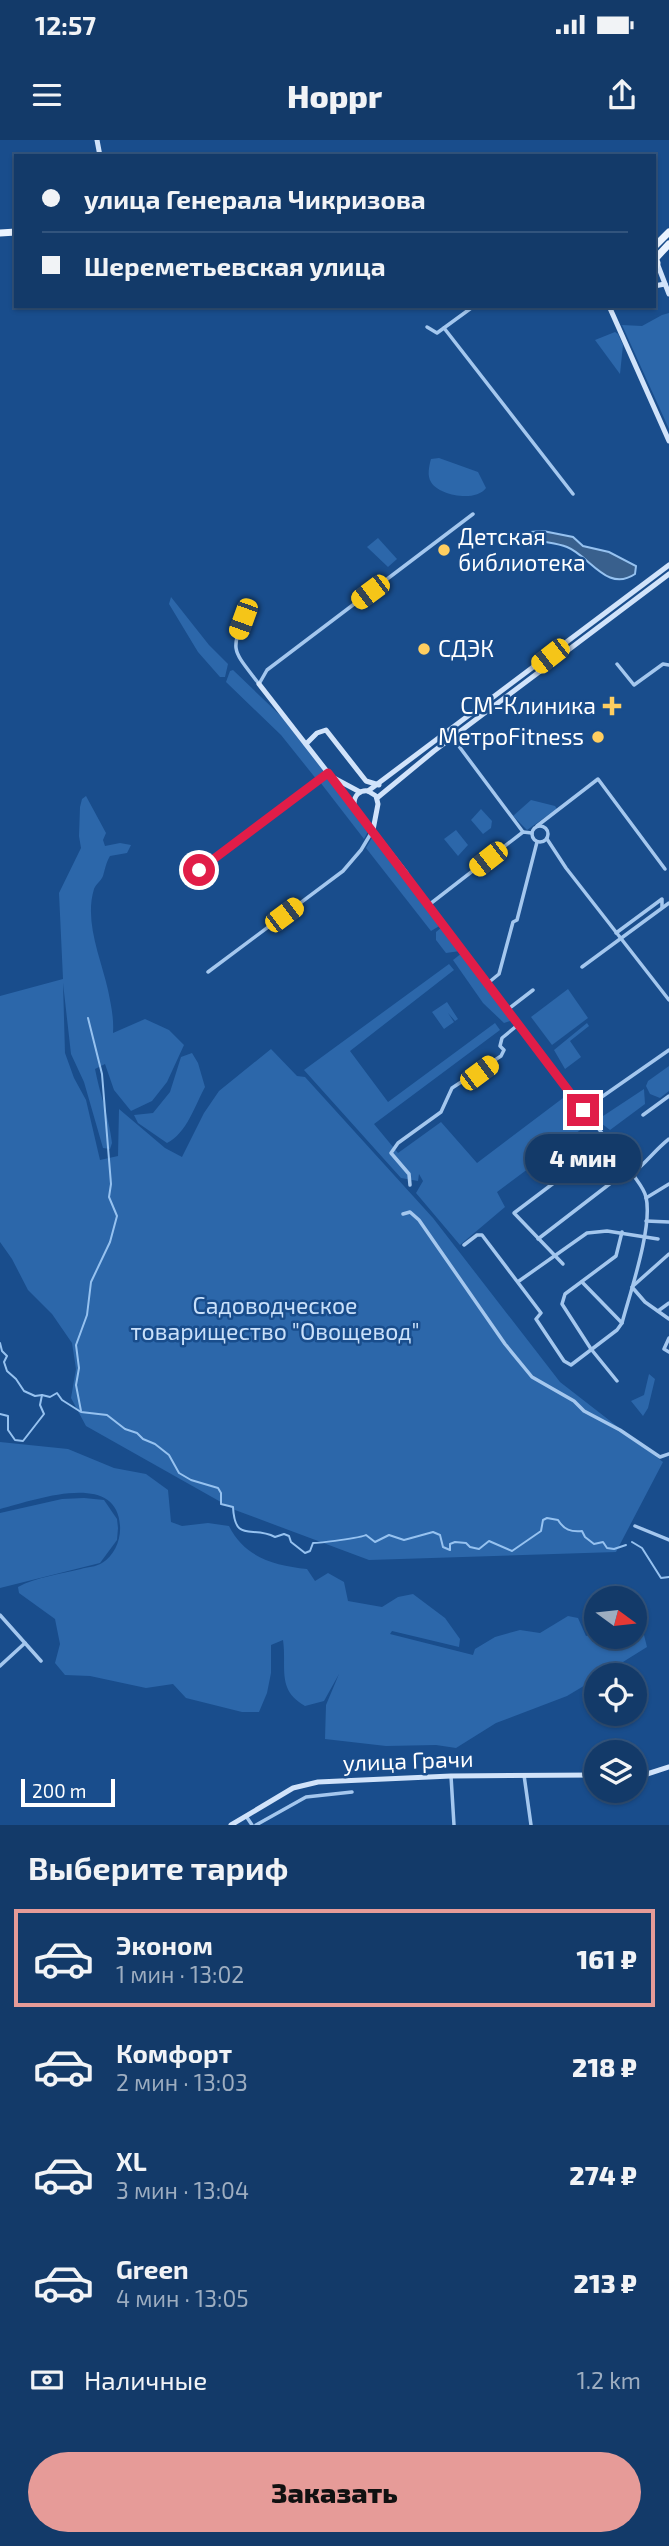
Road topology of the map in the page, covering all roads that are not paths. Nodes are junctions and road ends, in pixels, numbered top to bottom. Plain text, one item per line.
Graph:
1 (669, 232) edge
2 (669, 244) edge
3 (656, 245) edge
4 (656, 266) edge
5 (665, 284) junction
6 (656, 286) edge
7 (669, 294) edge
8 (471, 308) edge
9 (610, 308) edge
10 (428, 327) dead end
11 (444, 328) junction
12 (669, 441) edge
13 (573, 494) dead end
14 (473, 514) dead end
15 (669, 565) edge
16 (669, 574) edge
17 (247, 608) dead end
18 (617, 664) dead end
19 (669, 665) edge
20 (260, 684) junction
21 (306, 744) junction
22 (458, 745) dead end
23 (328, 773) junction
24 (366, 781) junction
25 (379, 785) junction
26 (368, 791) junction
27 (360, 792) junction
28 (377, 798) junction
29 (354, 805) junction
30 (376, 809) junction
31 (361, 813) junction
32 (537, 827) junction
33 (373, 830) junction
34 (523, 832) junction
35 (532, 833) junction
36 (547, 839) junction
37 (537, 842) junction
38 (666, 869) dead end
39 (406, 873) joint
40 (205, 878) dead end
41 (669, 903) edge
42 (429, 904) junction
43 (663, 907) junction
44 (616, 933) junction
45 (620, 938) junction
46 (582, 967) dead end
47 (208, 972) dead end
48 (488, 983) junction
49 (533, 990) dead end
50 (669, 1000) edge
51 (507, 1010) junction
52 (519, 1024) junction
53 (669, 1050) edge
54 (669, 1096) edge
55 (583, 1110) junction
56 (643, 1115) dead end
57 (669, 1139) edge
58 (608, 1142) junction
59 (630, 1171) junction
60 (669, 1184) edge
61 (410, 1185) dead end
62 (646, 1198) junction
63 (403, 1214) dead end
64 (646, 1221) junction
65 (669, 1222) edge
66 (622, 1232) junction
67 (643, 1236) junction
68 (537, 1239) junction
69 (658, 1239) dead end
70 (464, 1245) dead end
71 (669, 1254) edge
72 (554, 1255) junction
73 (563, 1264) dead end
74 (519, 1281) junction
75 (582, 1282) junction
76 (632, 1287) junction
77 (669, 1303) edge
78 (658, 1311) junction
79 (669, 1319) edge
80 (622, 1324) junction
81 (669, 1338) edge
82 (592, 1349) junction
83 (669, 1352) edge
84 (617, 1381) dead end
85 (669, 1454) edge
86 (635, 1526) dead end
87 (669, 1540) edge
88 (1, 1618) edge
89 (25, 1643) junction
90 (41, 1661) dead end
91 (0, 1666) edge
92 (669, 1767) edge
93 (647, 1774) edge
94 (524, 1775) junction
95 (584, 1775) edge
96 (451, 1776) junction
97 (352, 1792) dead end
98 (246, 1816) junction
99 (231, 1825) edge
100 (254, 1825) edge
101 (454, 1825) edge
102 (531, 1825) edge

1 - 3 main road
2 - 4 main road
4 - 5 street
5 - 6 street
5 - 7 street
8 - 11 street
9 - 12 street
10 - 11 street
11 - 13 street
14 - 20 street
15 - 25 street
16 - 28 street
17 - 20 street
18 - 19 street
20 - 21 street
21 - 23 street
21 - 24 street
22 - 34 street
23 - 27 street
23 - 29 street
23 - 40 street
24 - 25 street
24 - 26 street
25 - 26 street
26 - 27 street
26 - 28 street
27 - 29 street
28 - 30 street
29 - 31 street
30 - 31 street
30 - 33 street
31 - 33 street
32 - 35 street
32 - 36 street
32 - 38 street
33 - 39 street
33 - 47 street
34 - 35 street
34 - 42 street
35 - 37 street
36 - 37 street
36 - 44 street
37 - 48 street
39 - 42 street
41 - 43 street
42 - 48 street
43 - 44 street
43 - 45 street
44 - 45 street
45 - 46 street
45 - 50 street
48 - 51 street
49 - 51 street
51 - 52 street
52 - 55 street
52 - 61 street
53 - 55 street
54 - 56 street
55 - 58 street
57 - 59 street
58 - 59 street
58 - 68 street
59 - 62 street
59 - 68 street
60 - 62 street
62 - 64 street
63 - 85 street
64 - 65 street
64 - 67 street
66 - 67 street
66 - 72 street
66 - 75 street
67 - 69 street
67 - 76 street
68 - 72 street
70 - 74 street
71 - 76 street
72 - 73 street
72 - 74 street
74 - 82 street
75 - 80 street
75 - 82 street
76 - 78 street
76 - 80 street
77 - 78 street
78 - 79 street
80 - 82 street
81 - 83 street
82 - 84 street
86 - 87 street
88 - 89 street
89 - 90 street
89 - 91 street
92 - 93 street
94 - 95 street, улица Грачи
94 - 96 street, улица Грачи
94 - 102 street
96 - 98 street, улица Грачи
96 - 101 street
97 - 100 street
98 - 99 street, улица Грачи
98 - 100 street

